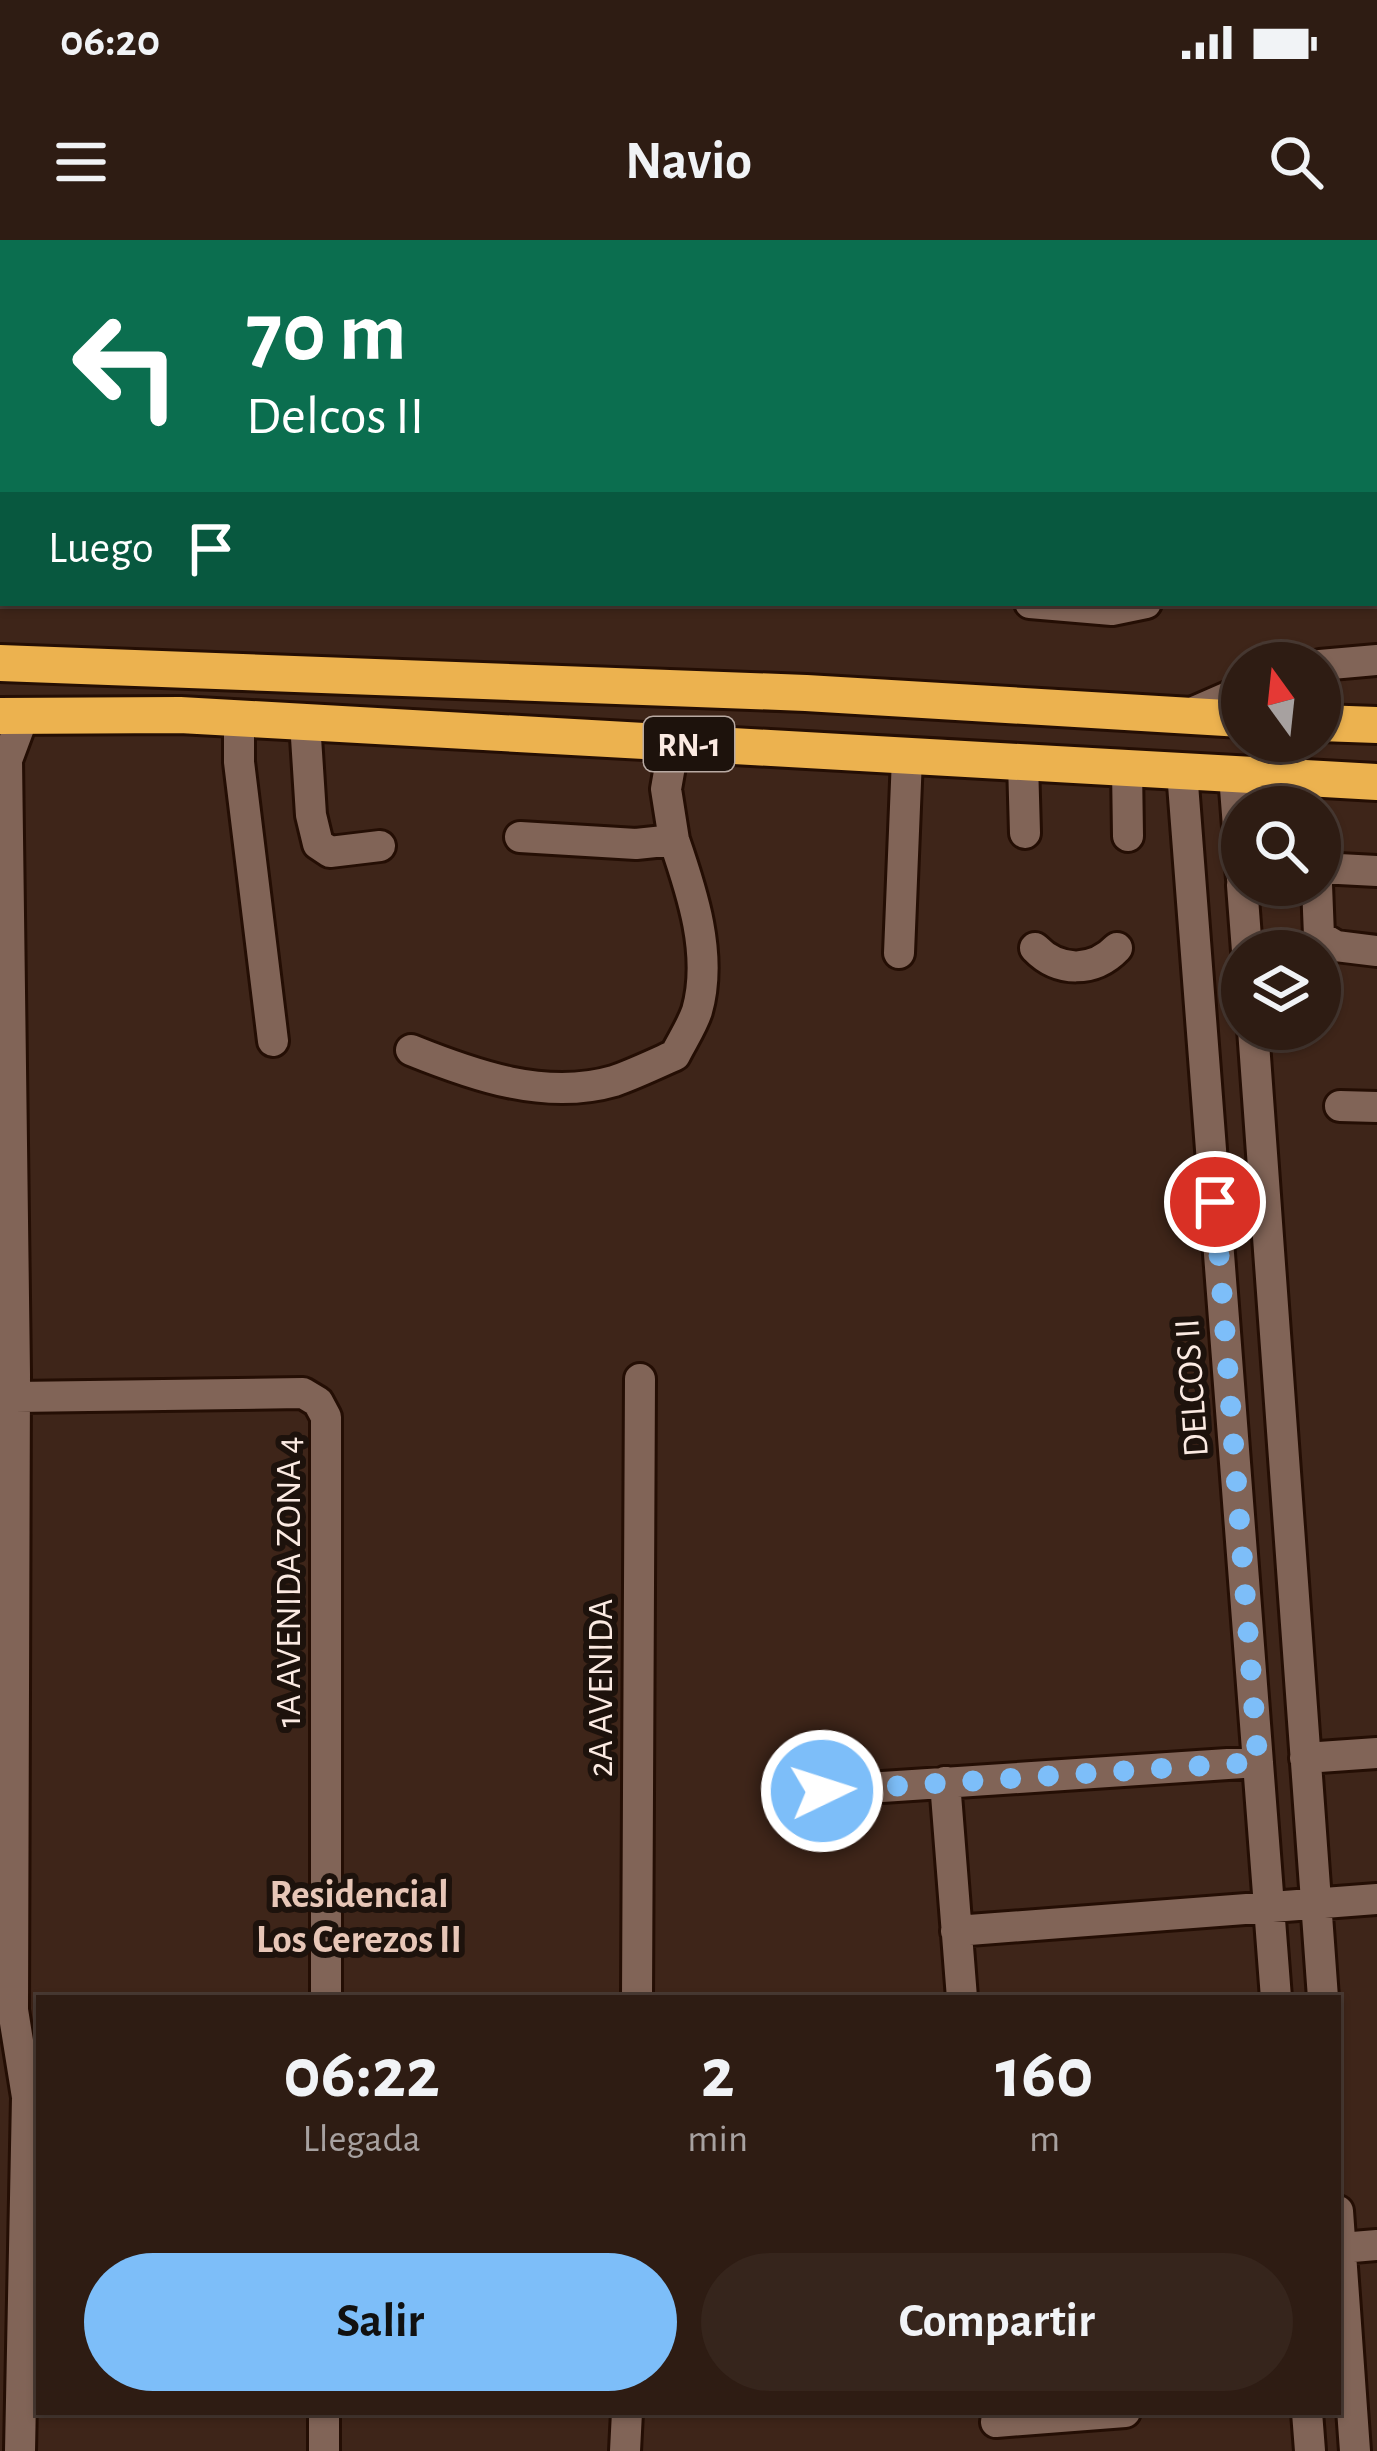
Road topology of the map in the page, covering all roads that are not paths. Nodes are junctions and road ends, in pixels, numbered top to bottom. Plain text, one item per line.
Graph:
1 (1065, 606) edge
2 (1131, 606) edge
3 (1377, 660) edge
4 (0, 663) edge
5 (1341, 663) edge
6 (1221, 700) edge
7 (1186, 716) junction
8 (11, 717) edge
9 (239, 718) junction
10 (1221, 718) edge
11 (305, 722) junction
12 (1341, 724) edge
13 (1377, 725) edge
14 (674, 743) junction
15 (907, 758) junction
16 (1023, 762) junction
17 (1126, 768) junction
18 (1182, 771) junction
19 (1234, 775) junction
20 (1377, 782) edge
21 (1235, 786) edge
22 (1287, 786) edge
23 (1341, 789) edge
24 (1025, 833) dead end
25 (1128, 836) dead end
26 (520, 837) dead end
27 (674, 840) junction
28 (380, 846) dead end
29 (1341, 869) edge
30 (1377, 871) edge
31 (1318, 906) edge
32 (1036, 948) dead end
33 (1118, 948) dead end
34 (1377, 951) edge
35 (899, 953) dead end
36 (273, 1041) dead end
37 (411, 1050) dead end
38 (1254, 1050) edge
39 (1340, 1106) dead end
40 (1377, 1107) edge
41 (640, 1379) dead end
42 (15, 1397) junction
43 (1377, 1754) edge
44 (1305, 1758) junction
45 (1258, 1762) junction
46 (944, 1782) junction
47 (822, 1791) dead end
48 (1377, 1899) edge
49 (1316, 1904) junction
50 (1269, 1907) junction
51 (956, 1931) junction
52 (326, 1995) edge
53 (637, 1995) edge
54 (962, 1995) edge
55 (1276, 1995) edge
56 (1323, 1995) edge
57 (6, 2010) edge
58 (22, 2100) edge
59 (1377, 2245) edge
60 (1341, 2248) edge
61 (1355, 2394) edge
62 (324, 2415) edge
63 (627, 2415) edge
64 (1101, 2415) edge
65 (1307, 2415) edge
66 (996, 2428) edge
67 (20, 2451) edge
68 (324, 2451) edge
69 (626, 2451) edge
70 (1310, 2451) edge
71 (1355, 2451) edge

1 - 2 street
3 - 5 street
4 - 7 highway, RN-1
6 - 7 street
7 - 10 highway, RN-1
8 - 9 highway, RN-1
8 - 42 street
9 - 11 highway, RN-1
9 - 36 street
11 - 14 highway, RN-1
11 - 28 street
12 - 13 highway
14 - 15 highway, RN-1
14 - 27 street
15 - 16 highway, RN-1
15 - 35 street
16 - 17 highway, RN-1
16 - 24 street
17 - 18 highway, RN-1
17 - 25 street
18 - 19 highway, RN-1
18 - 45 street, DELCOS II
19 - 21 street
19 - 22 highway, RN-1
20 - 23 highway, RN-1
26 - 27 street
27 - 37 street
29 - 30 street
31 - 34 street
32 - 33 street
38 - 44 street
39 - 40 street
41 - 53 street, 2A AVENIDA
42 - 52 street, 1A AVENIDA ZONA 4
42 - 57 street
43 - 44 street
44 - 49 street
45 - 46 street
45 - 50 street, DELCOS II
46 - 47 street
46 - 51 street
48 - 49 street
49 - 50 street
49 - 56 street
50 - 51 street
50 - 55 street, DELCOS II
51 - 54 street
57 - 58 street
58 - 67 street
59 - 60 street
60 - 61 street
61 - 71 street
62 - 68 street
63 - 69 street
64 - 66 street
65 - 70 street

